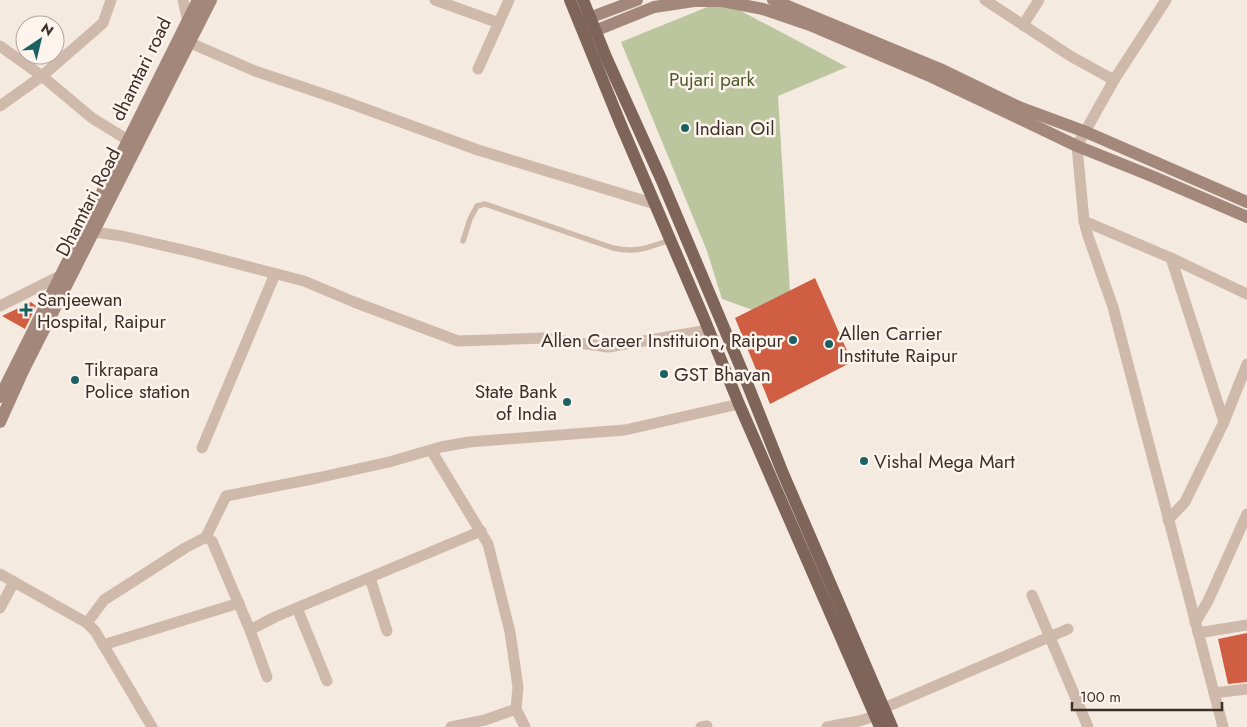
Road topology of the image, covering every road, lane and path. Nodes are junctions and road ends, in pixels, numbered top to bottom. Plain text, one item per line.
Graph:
1 (110, 0) edge
2 (183, 0) edge
3 (198, 0) edge
4 (210, 0) edge
5 (435, 0) edge
6 (509, 0) edge
7 (570, 0) edge
8 (583, 0) edge
9 (637, 0) edge
10 (774, 0) edge
11 (985, 0) edge
12 (1039, 0) edge
13 (1166, 0) edge
14 (585, 20) junction
15 (191, 23) junction
16 (499, 23) junction
17 (1023, 25) junction
18 (590, 33) junction
19 (188, 42) junction
20 (0, 46) edge
21 (478, 69) dead end
22 (42, 76) junction
23 (1114, 80) junction
24 (0, 106) edge
25 (1086, 132) junction
26 (132, 144) junction
27 (1077, 146) junction
28 (1247, 202) edge
29 (655, 204) junction
30 (1247, 217) edge
31 (1084, 221) junction
32 (94, 232) junction
33 (670, 240) junction
34 (463, 241) dead end
35 (1171, 258) junction
36 (276, 274) junction
37 (63, 280) junction
38 (1247, 294) edge
39 (0, 306) edge
40 (709, 330) junction
41 (1247, 364) edge
42 (0, 397) edge
43 (739, 404) junction
44 (0, 422) edge
45 (1224, 422) junction
46 (202, 448) dead end
47 (431, 450) junction
48 (1247, 514) edge
49 (1168, 520) junction
50 (481, 531) junction
51 (206, 537) junction
52 (0, 574) edge
53 (370, 578) junction
54 (14, 582) junction
55 (1032, 595) dead end
56 (239, 603) junction
57 (0, 608) edge
58 (297, 608) junction
59 (87, 623) junction
60 (1247, 626) edge
61 (1197, 628) junction
62 (1068, 629) dead end
63 (250, 630) junction
64 (387, 631) dead end
65 (1051, 636) junction
66 (103, 645) junction
67 (267, 677) dead end
68 (327, 681) dead end
69 (1247, 689) edge
70 (1214, 694) junction
71 (516, 709) junction
72 (880, 717) edge
73 (151, 726) edge
74 (451, 727) edge
75 (525, 727) edge
76 (701, 727) edge
77 (707, 727) edge
78 (827, 727) edge
79 (892, 727) edge
80 (1088, 727) edge
81 (1223, 727) edge

1 - 22 street
2 - 15 street
3 - 15 street, dhamtari road
4 - 15 street, Dhamtari Road
5 - 16 street
6 - 16 street
7 - 14 main road
8 - 14 main road
9 - 14 street
10 - 25 street
11 - 17 street
12 - 17 street
13 - 23 street
14 - 18 main road
15 - 19 street, Dhamtari Road
15 - 26 street, dhamtari road
16 - 21 street
17 - 23 street
18 - 27 street
18 - 29 main road
18 - 72 main road
19 - 26 street, Dhamtari Road
19 - 29 street
20 - 22 street
22 - 24 street
22 - 26 street
23 - 25 street
25 - 27 street
25 - 28 street
26 - 32 street, Dhamtari Road
26 - 37 street, dhamtari road
27 - 30 street
27 - 31 street
29 - 33 main road
31 - 35 street
31 - 49 street
32 - 36 street
32 - 37 street, Dhamtari Road
33 - 34 lane
33 - 40 main road
35 - 38 street
35 - 45 street
36 - 40 street
36 - 46 street
37 - 39 street
37 - 42 street, dhamtari road
37 - 44 street, Dhamtari Road
40 - 43 main road
41 - 45 street
43 - 47 street
43 - 72 main road
45 - 49 street
47 - 50 street
47 - 51 street
48 - 61 street
49 - 61 street
50 - 53 street
50 - 71 street
51 - 56 street
51 - 59 street
52 - 54 street
53 - 58 street
53 - 64 street
54 - 57 street
54 - 59 street
55 - 65 street
56 - 63 street
56 - 66 street
58 - 63 street
58 - 68 street
59 - 66 street
60 - 61 street
61 - 70 street
62 - 65 street
63 - 67 street
65 - 72 street
65 - 80 street
66 - 73 street
69 - 70 street
70 - 81 street
71 - 74 street
71 - 75 street
72 - 78 street
72 - 79 main road
76 - 77 street

